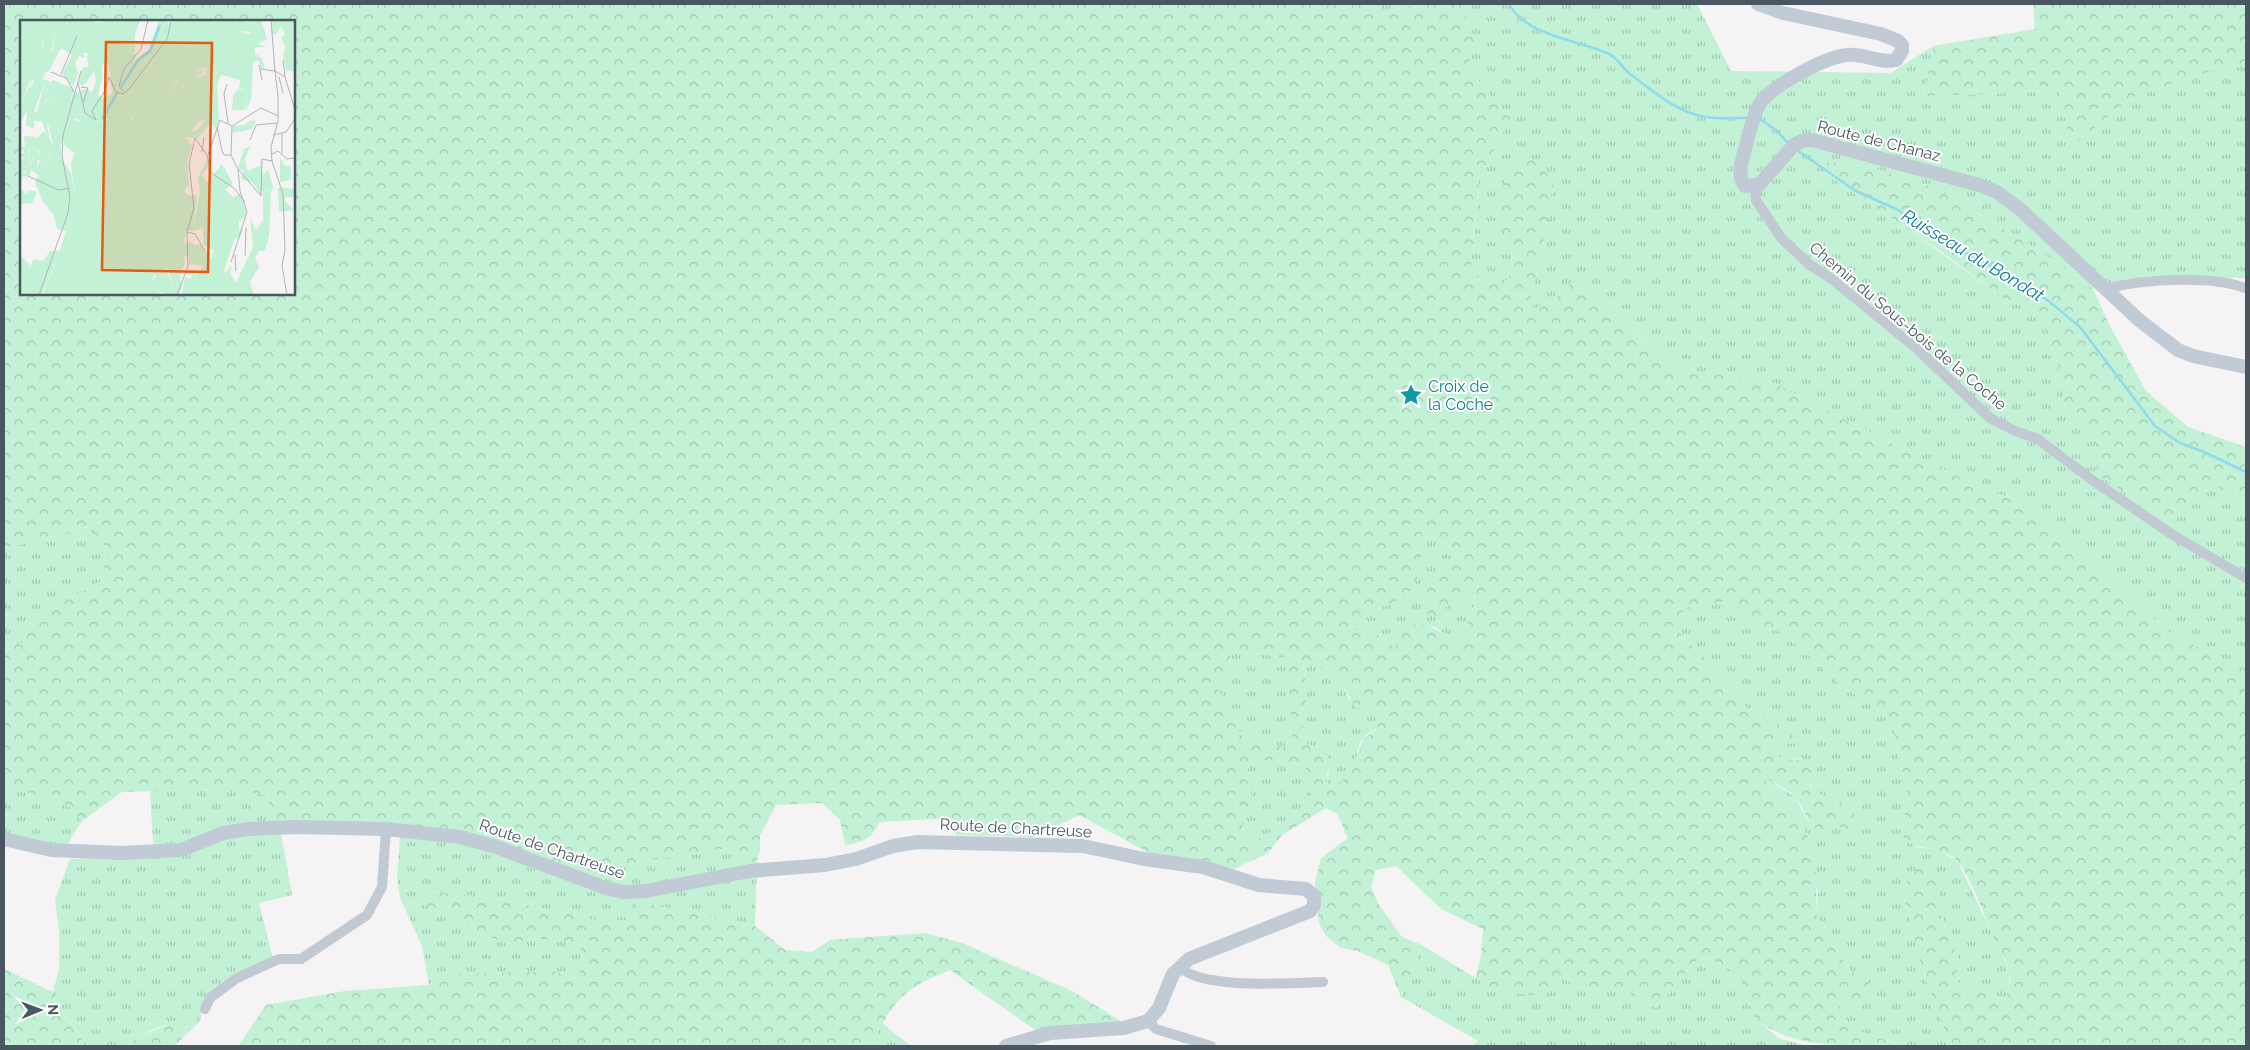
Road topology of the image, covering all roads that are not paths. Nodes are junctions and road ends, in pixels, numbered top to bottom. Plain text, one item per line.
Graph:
1 (1758, 4) edge
2 (1759, 185) junction
3 (2245, 288) edge
4 (2106, 289) junction
5 (2246, 367) edge
6 (2246, 578) edge
7 (386, 829) junction
8 (4, 839) edge
9 (1179, 966) junction
10 (1323, 982) dead end
11 (205, 1009) dead end
12 (1148, 1021) junction
13 (1006, 1046) edge
14 (1211, 1046) edge

1 - 2 street
2 - 4 street, Route de Chanaz
2 - 6 street, Chemin du Sous-bois de la Coche
3 - 4 street
4 - 5 street, Route de Chanaz
7 - 8 street, Route de Chartreuse
7 - 9 street, Route de Chartreuse
7 - 11 street
9 - 10 street
9 - 12 street
12 - 13 street
12 - 14 street

